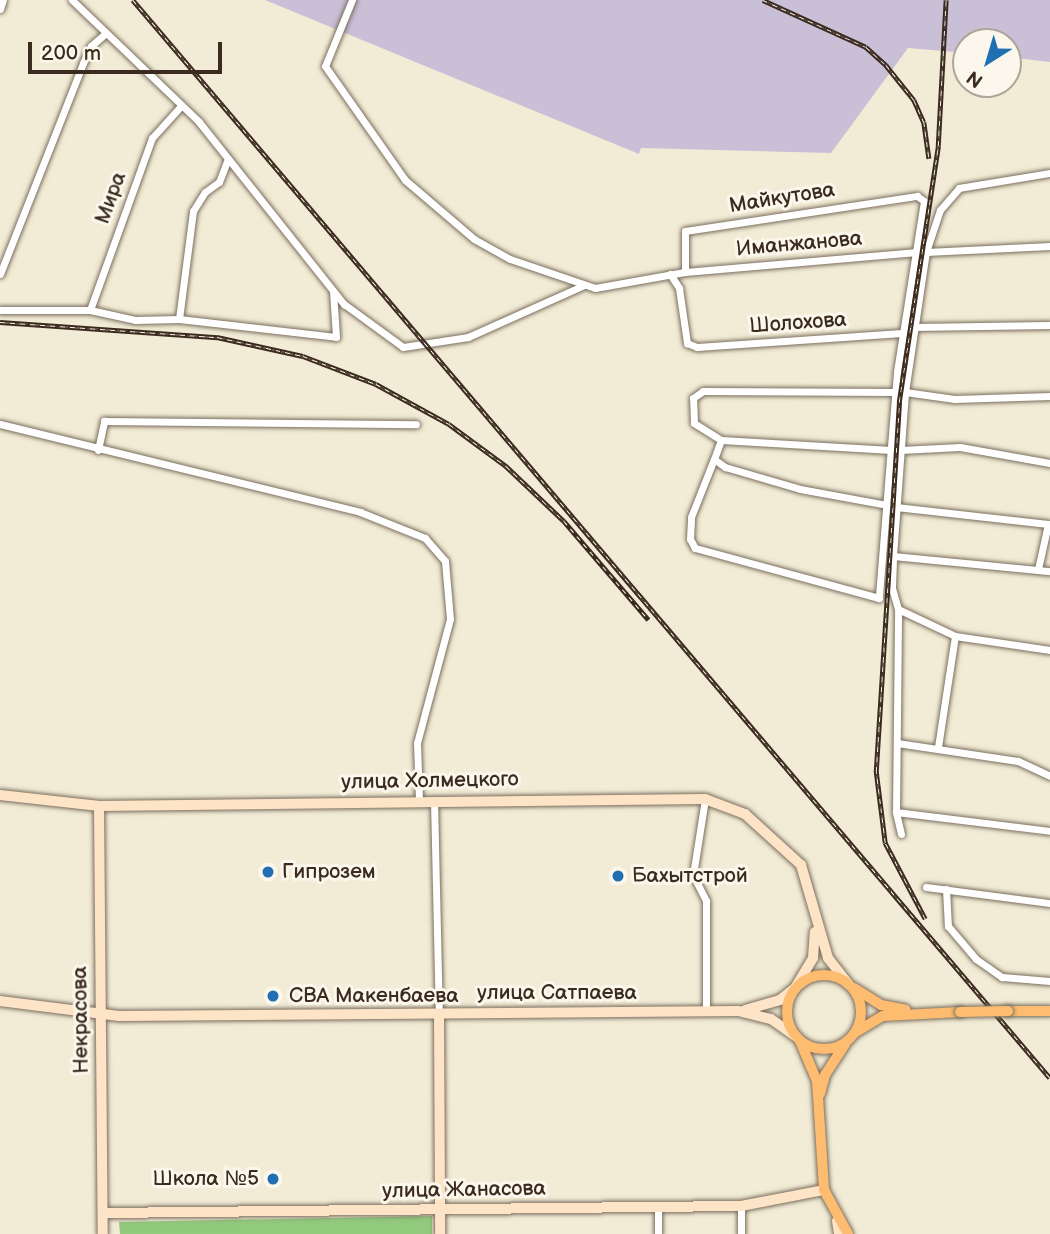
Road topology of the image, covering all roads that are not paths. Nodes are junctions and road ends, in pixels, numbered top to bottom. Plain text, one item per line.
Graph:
1 (4, 0) edge
2 (72, 0) edge
3 (352, 0) edge
4 (0, 9) edge
5 (105, 34) junction
6 (180, 107) junction
7 (228, 159) junction
8 (1050, 173) edge
9 (1050, 246) edge
10 (917, 251) junction
11 (926, 252) junction
12 (685, 272) junction
13 (0, 274) edge
14 (670, 274) junction
15 (585, 285) junction
16 (333, 290) junction
17 (0, 310) edge
18 (90, 310) junction
19 (179, 319) junction
20 (1050, 325) edge
21 (913, 327) junction
22 (902, 333) junction
23 (897, 372) junction
24 (907, 373) junction
25 (895, 392) junction
26 (905, 392) junction
27 (1050, 396) edge
28 (0, 424) edge
29 (416, 424) dead end
30 (720, 440) junction
31 (98, 450) junction
32 (895, 450) junction
33 (714, 459) junction
34 (1050, 463) edge
35 (887, 505) junction
36 (896, 508) junction
37 (893, 556) junction
38 (1038, 569) junction
39 (1050, 571) edge
40 (898, 609) junction
41 (955, 636) junction
42 (1050, 650) edge
43 (897, 743) junction
44 (938, 747) junction
45 (1050, 776) edge
46 (0, 794) edge
47 (705, 799) junction
48 (419, 800) junction
49 (434, 800) junction
50 (99, 806) junction
51 (896, 812) junction
52 (1050, 831) edge
53 (901, 834) dead end
54 (926, 887) dead end
55 (946, 889) junction
56 (813, 900) junction
57 (1050, 903) edge
58 (1050, 981) edge
59 (849, 985) junction
60 (795, 988) junction
61 (0, 1001) edge
62 (738, 1011) junction
63 (1050, 1011) edge
64 (706, 1012) junction
65 (919, 1012) junction
66 (439, 1014) junction
67 (99, 1015) junction
68 (797, 1037) junction
69 (849, 1039) junction
70 (819, 1100) junction
71 (824, 1190) junction
72 (741, 1206) junction
73 (657, 1208) junction
74 (439, 1210) junction
75 (103, 1213) junction
76 (838, 1221) junction
77 (103, 1234) edge
78 (440, 1234) edge
79 (657, 1234) edge
80 (741, 1234) edge
81 (839, 1234) edge
82 (848, 1234) edge

1 - 4 street
2 - 5 street
3 - 15 street
5 - 6 street
5 - 13 street
6 - 7 street
6 - 18 street, Мира
7 - 16 street
7 - 19 street
8 - 11 street
9 - 11 street
10 - 12 street, Иманжанова
10 - 12 street, Майкутова
10 - 22 street
11 - 21 street
12 - 14 street, Иманжанова
14 - 15 street, Иманжанова
14 - 22 street, Шолохова
15 - 16 street
16 - 19 street
17 - 18 street
18 - 19 street
20 - 21 street
21 - 24 street
22 - 23 street
23 - 24 street
23 - 25 street
24 - 26 street
25 - 30 street
25 - 32 street
26 - 27 street
26 - 32 street
28 - 31 street
29 - 31 street
30 - 32 street
30 - 33 street
31 - 48 street
32 - 34 street
32 - 35 street
32 - 36 street
33 - 35 street
33 - 35 street
36 - 37 street
36 - 38 street
37 - 38 street
37 - 40 street
38 - 39 street
40 - 41 street
40 - 43 street
41 - 42 street
41 - 44 street
43 - 44 street
43 - 51 street
44 - 45 street
46 - 50 street, улица Холмецкого
47 - 49 street, улица Холмецкого
47 - 56 street, улица Холмецкого
47 - 64 street
48 - 49 street, улица Холмецкого
48 - 50 street, улица Холмецкого
49 - 66 street
50 - 67 street, Некрасова
51 - 52 street
51 - 53 street
54 - 55 street
55 - 57 street
55 - 58 street
56 - 59 street
56 - 60 street
59 - 60 main road
59 - 65 main road
59 - 69 main road
60 - 62 street
60 - 68 main road
61 - 67 street, улица Сатпаева
62 - 64 street, улица Сатпаева
62 - 68 street
63 - 65 main road, bridge
64 - 66 street, улица Сатпаева
65 - 69 main road
66 - 67 street, улица Сатпаева
66 - 74 street
67 - 75 street, Некрасова
68 - 69 main road
68 - 70 main road
69 - 70 main road
70 - 71 main road
71 - 72 street, улица Жанасова
71 - 76 main road
72 - 73 street, улица Жанасова
72 - 80 street
73 - 74 street, улица Жанасова
73 - 79 street
74 - 75 street, улица Жанасова
74 - 78 street
75 - 77 street, Некрасова
76 - 81 street
76 - 82 main road

